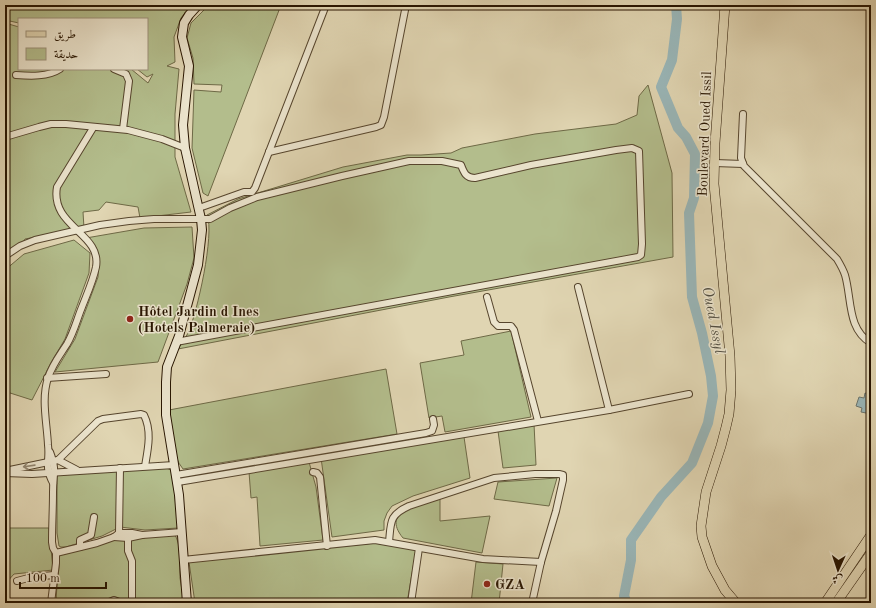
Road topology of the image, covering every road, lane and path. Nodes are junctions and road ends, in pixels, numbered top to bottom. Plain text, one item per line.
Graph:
1 (198, 5) edge
2 (326, 5) edge
3 (406, 5) edge
4 (725, 5) edge
5 (57, 70) edge
6 (116, 70) edge
7 (16, 75) dead end
8 (743, 114) dead end
9 (93, 128) junction
10 (123, 129) junction
11 (5, 137) edge
12 (185, 148) junction
13 (269, 152) junction
14 (715, 163) junction
15 (743, 164) junction
16 (199, 208) junction
17 (200, 220) junction
18 (78, 230) junction
19 (5, 256) edge
20 (578, 287) dead end
21 (487, 297) dead end
22 (176, 342) junction
23 (871, 343) edge
24 (106, 374) dead end
25 (47, 378) junction
26 (689, 394) dead end
27 (609, 410) junction
28 (433, 419) dead end
29 (538, 421) junction
30 (53, 462) junction
31 (174, 465) junction
32 (145, 466) junction
33 (120, 468) junction
34 (78, 470) junction
35 (5, 472) edge
36 (55, 472) junction
37 (313, 472) dead end
38 (48, 473) junction
39 (177, 478) junction
40 (53, 483) junction
41 (94, 517) dead end
42 (182, 532) junction
43 (871, 534) edge
44 (116, 535) junction
45 (142, 535) junction
46 (128, 538) junction
47 (389, 542) junction
48 (327, 546) junction
49 (80, 547) junction
50 (419, 548) junction
51 (56, 553) junction
52 (871, 553) edge
53 (183, 560) junction
54 (541, 562) junction
55 (54, 575) junction
56 (18, 581) dead end
57 (725, 590) junction
58 (50, 603) edge
59 (107, 603) edge
60 (122, 603) edge
61 (132, 603) edge
62 (187, 603) edge
63 (411, 603) edge
64 (532, 603) edge
65 (729, 603) edge
66 (736, 603) edge
67 (825, 603) edge
68 (836, 603) edge

1 - 12 street
2 - 13 street
3 - 13 street
4 - 14 main road, Boulevard Oued Issil
5 - 7 street
6 - 10 street
8 - 15 street
9 - 10 street
9 - 11 street
9 - 18 street
10 - 12 street
12 - 16 street
13 - 16 street
14 - 15 street
14 - 57 main road, Boulevard Oued Issil
15 - 23 street
16 - 17 street
17 - 18 street
17 - 22 street
17 - 22 street
18 - 19 street
18 - 25 street
20 - 27 street
21 - 29 street
22 - 31 street
24 - 25 street
25 - 30 street
26 - 27 street
27 - 29 street
28 - 39 street
29 - 39 street
30 - 32 street
30 - 34 street
30 -> 35 street
30 - 36 street
30 - 38 street
31 - 32 street
31 - 39 street
32 - 33 street
33 - 34 street
33 - 44 street
34 - 36 street
35 - 38 street
36 - 38 street
36 - 40 street
37 - 48 street
38 - 40 street
39 - 42 street
40 - 51 street
41 - 49 street
42 - 45 street
42 - 53 street
43 - 67 main road
44 - 45 street
44 - 46 street
44 - 49 street
45 - 46 street
46 - 61 street
47 - 48 street
47 - 50 street
47 - 54 street
48 - 53 street
49 - 51 street
50 - 54 street
50 - 63 street
51 - 55 street
52 - 68 main road
53 - 62 street
54 - 64 street
55 - 56 street
55 - 58 street
57 - 65 main road, Boulevard Oued Issil
57 - 66 main road, Boulevard Oued Issil
59 - 60 street

